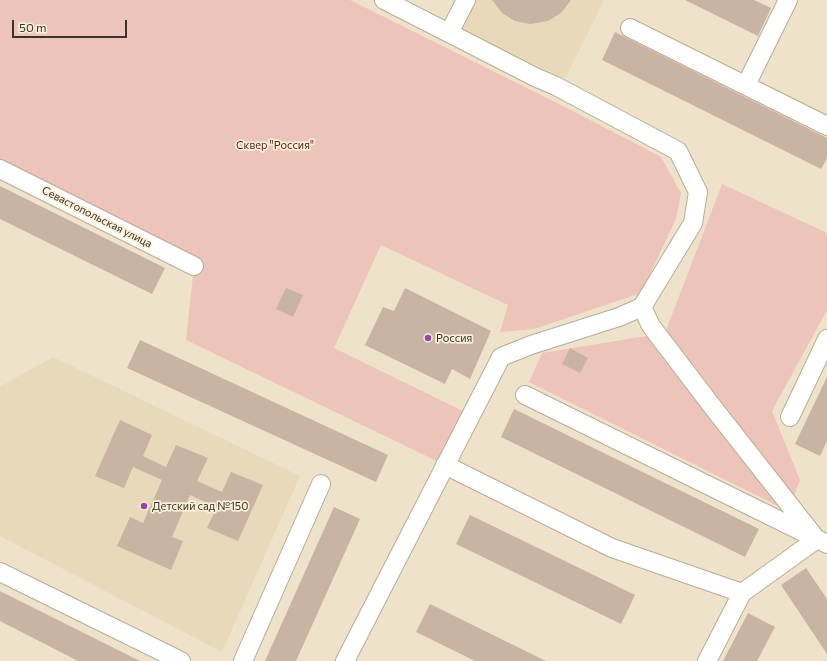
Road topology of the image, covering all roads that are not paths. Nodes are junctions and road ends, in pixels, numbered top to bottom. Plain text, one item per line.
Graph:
1 (384, 0) edge
2 (466, 0) edge
3 (788, 0) edge
4 (630, 28) dead end
5 (449, 33) junction
6 (746, 85) junction
7 (827, 126) edge
8 (0, 169) edge
9 (194, 266) dead end
10 (642, 308) junction
11 (827, 338) edge
12 (526, 395) dead end
13 (790, 417) dead end
14 (445, 465) junction
15 (321, 484) dead end
16 (822, 541) edge
17 (827, 554) edge
18 (0, 572) edge
19 (742, 593) junction
20 (181, 661) edge
21 (243, 661) edge
22 (345, 661) edge
23 (707, 661) edge

1 - 5 street
2 - 5 street
3 - 6 street
4 - 6 street
5 - 10 street
6 - 7 street
8 - 9 street, Севастопольская улица
10 - 14 street
10 - 16 street
11 - 13 street
12 - 16 street
14 - 19 street
14 - 22 street
15 - 21 street
16 - 17 street
16 - 19 street
18 - 20 street
19 - 23 street

